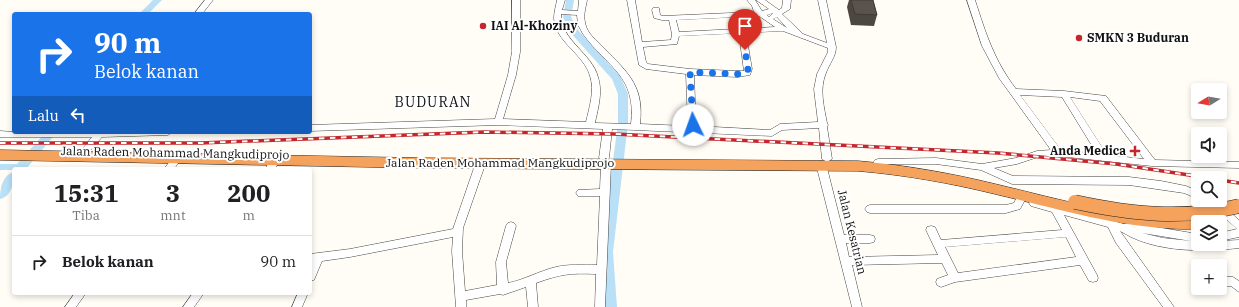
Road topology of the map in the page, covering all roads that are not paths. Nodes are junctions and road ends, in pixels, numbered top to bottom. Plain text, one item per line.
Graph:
1 (209, 0) edge
2 (516, 0) edge
3 (561, 0) edge
4 (583, 0) edge
5 (631, 0) edge
6 (751, 0) edge
7 (760, 0) edge
8 (787, 0) edge
9 (822, 0) edge
10 (970, 0) edge
11 (656, 10) dead end
12 (200, 12) edge
13 (560, 12) junction
14 (579, 12) junction
15 (776, 12) junction
16 (765, 16) junction
17 (672, 17) junction
18 (783, 29) junction
19 (676, 34) junction
20 (800, 36) junction
21 (744, 42) dead end
22 (640, 45) junction
23 (832, 47) junction
24 (690, 72) junction
25 (1014, 92) junction
26 (1064, 94) junction
27 (498, 122) junction
28 (590, 125) junction
29 (824, 125) junction
30 (612, 126) junction
31 (631, 126) junction
32 (312, 128) edge
33 (686, 129) junction
34 (0, 134) edge
35 (78, 134) edge
36 (99, 134) edge
37 (0, 149) edge
38 (84, 152) junction
39 (25, 153) junction
40 (43, 153) junction
41 (1058, 153) junction
42 (0, 155) edge
43 (1104, 158) junction
44 (423, 160) junction
45 (442, 160) junction
46 (606, 161) junction
47 (482, 162) junction
48 (824, 162) junction
49 (878, 162) junction
50 (1152, 163) junction
51 (172, 164) edge
52 (272, 165) edge
53 (1239, 165) edge
54 (982, 167) junction
55 (998, 190) junction
56 (581, 192) dead end
57 (605, 192) junction
58 (1191, 192) edge
59 (1020, 200) junction
60 (1077, 206) junction
61 (1239, 206) edge
62 (1218, 207) edge
63 (870, 208) dead end
64 (1056, 210) junction
65 (1239, 216) edge
66 (1227, 218) edge
67 (1191, 223) edge
68 (1111, 224) junction
69 (512, 226) dead end
70 (1239, 226) edge
71 (1124, 228) junction
72 (931, 230) dead end
73 (457, 232) junction
74 (1069, 233) junction
75 (1239, 233) edge
76 (1227, 236) edge
77 (1191, 237) edge
78 (841, 239) junction
79 (870, 239) dead end
80 (937, 244) junction
81 (1239, 244) edge
82 (314, 257) edge
83 (944, 259) junction
84 (1083, 260) junction
85 (846, 261) junction
86 (312, 267) edge
87 (601, 270) junction
88 (955, 278) junction
89 (1093, 278) dead end
90 (531, 281) junction
91 (941, 282) dead end
92 (1227, 282) edge
93 (1239, 287) edge
94 (503, 290) junction
95 (79, 295) edge
96 (197, 295) edge
97 (302, 295) edge
98 (461, 302) edge
99 (70, 307) edge
100 (188, 307) edge
101 (297, 307) edge
102 (533, 307) edge
103 (600, 307) edge
104 (857, 307) edge
105 (1169, 307) edge

1 - 12 street
2 - 27 street
3 - 13 street
4 - 14 street
5 - 22 street
6 - 16 street
7 - 15 street
8 - 15 street
9 - 23 street
10 - 25 street
11 - 17 street
13 - 14 street
13 - 28 street
14 - 31 street
15 - 16 street
15 - 20 street
16 - 17 street
16 - 18 street
17 - 19 street
18 - 19 street
18 - 20 street
19 - 22 street
20 - 23 street
21 - 24 street
22 - 24 street
23 - 29 street, Jalan Kesatrian
24 - 33 street
25 - 26 street
25 - 41 street
26 - 43 street
26 - 50 street
27 - 28 street
27 - 32 street
28 - 30 street
29 - 33 street
29 - 48 street, Jalan Kesatrian
30 - 31 street
30 - 46 street
31 - 33 street
34 - 35 street
36 - 38 street
37 - 39 highway, Jalan Raden Mohammad Mangkudiprojo
38 - 40 highway, Jalan Raden Mohammad Mangkudiprojo
38 - 44 highway, Jalan Raden Mohammad Mangkudiprojo
39 - 40 highway, Jalan Raden Mohammad Mangkudiprojo
39 - 42 highway, Jalan Raden Mohammad Mangkudiprojo
40 - 51 highway, Jalan Raden Mohammad Mangkudiprojo
41 - 43 street, Jalan Raden Mohammad Mangkudiprojo
41 - 54 street, Jalan Raden Mohammad Mangkudiprojo
43 - 50 street, Jalan Raden Mohammad Mangkudiprojo
44 - 45 highway, Jalan Raden Mohammad Mangkudiprojo
44 - 52 highway, Jalan Raden Mohammad Mangkudiprojo
45 - 46 highway, Jalan Raden Mohammad Mangkudiprojo
45 - 47 highway, Jalan Raden Mohammad Mangkudiprojo
46 - 47 highway, Jalan Raden Mohammad Mangkudiprojo
46 - 48 highway, Jalan Raden Mohammad Mangkudiprojo
46 - 57 street
47 - 73 street
48 - 49 highway, Jalan Raden Mohammad Mangkudiprojo
48 - 55 highway, Jalan Raden Mohammad Mangkudiprojo
48 - 78 street, Jalan Kesatrian
49 - 54 street, Jalan Raden Mohammad Mangkudiprojo
49 - 60 highway, Jalan Raden Mohammad Mangkudiprojo
50 - 53 street, Jalan Raden Mohammad Mangkudiprojo
51 - 52 highway, Jalan Raden Mohammad Mangkudiprojo
54 - 58 street, Jalan Raden Mohammad Mangkudiprojo
55 - 59 street, Jalan Raden Mohammad Mangkudiprojo
55 - 60 highway, Jalan Raden Mohammad Mangkudiprojo
56 - 57 street
57 - 87 street
59 - 63 street
59 - 64 street, Jalan Raden Mohammad Mangkudiprojo
60 - 61 highway, bridge
60 - 67 highway
62 - 70 street
64 - 68 street, Jalan Raden Mohammad Mangkudiprojo
64 - 74 street
65 - 66 highway
68 - 71 street, Jalan Raden Mohammad Mangkudiprojo
68 - 105 street
69 - 94 street
71 - 77 street, Jalan Raden Mohammad Mangkudiprojo
71 - 81 street, Jalan Raden Mohammad Mangkudiprojo
72 - 80 street
73 - 82 street
73 - 98 street
74 - 80 street
74 - 84 street
75 - 76 street
78 - 79 street
78 - 85 street, Jalan Kesatrian
80 - 83 street
82 - 86 street
83 - 85 street
83 - 88 street
84 - 88 street
84 - 89 street
85 - 104 street, Jalan Kesatrian
87 - 90 street
87 - 103 street
88 - 91 street
90 - 94 street
90 - 102 street
92 - 93 street
94 - 98 street
95 - 99 street
96 - 100 street
97 - 101 street

